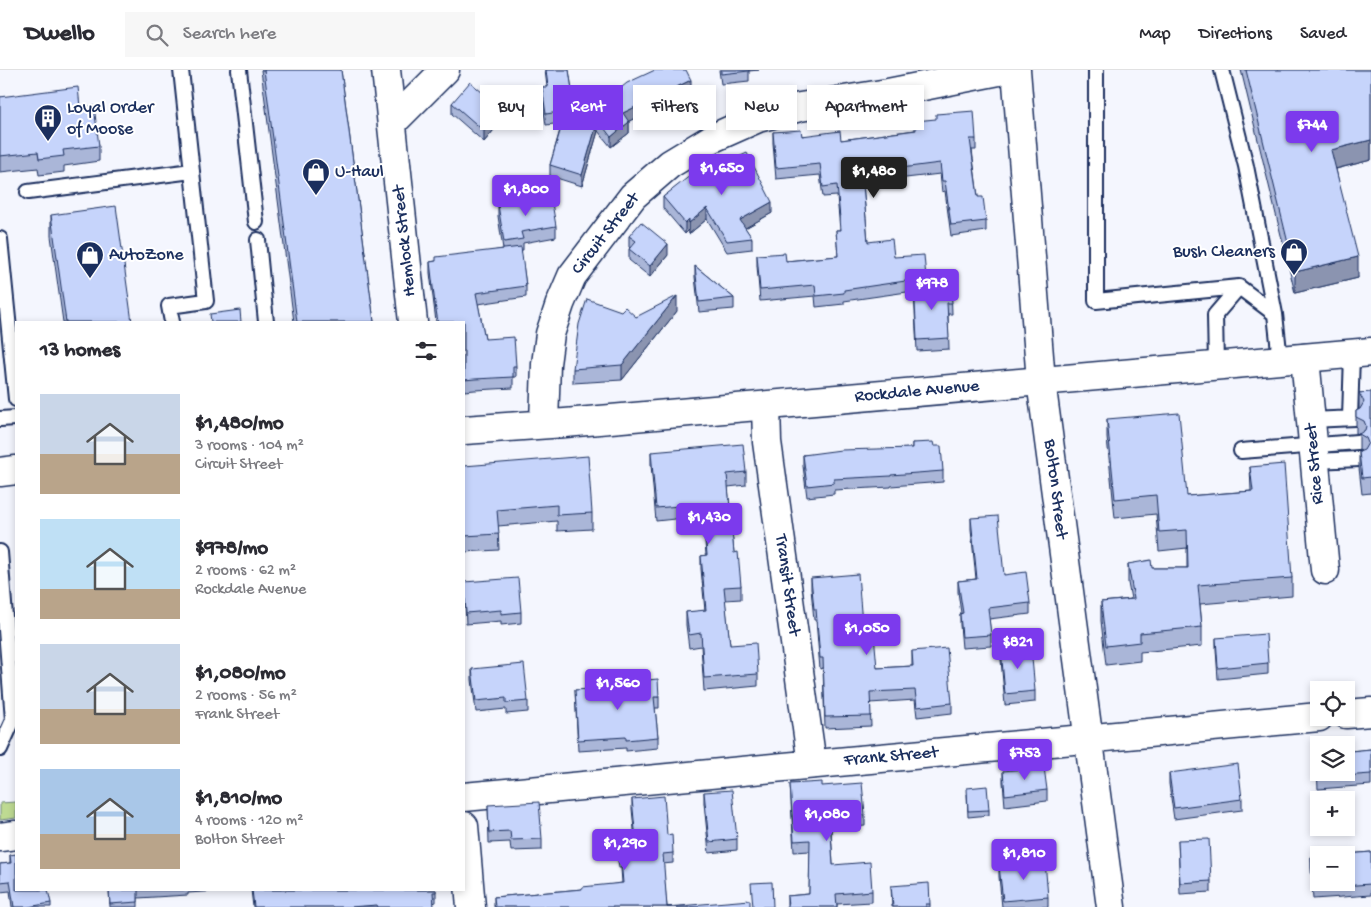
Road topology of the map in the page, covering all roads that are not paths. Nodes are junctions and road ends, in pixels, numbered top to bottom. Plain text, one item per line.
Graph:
1 (182, 70) edge
2 (239, 70) edge
3 (386, 70) edge
4 (445, 70) edge
5 (1004, 70) edge
6 (1016, 70) edge
7 (1096, 70) edge
8 (1222, 70) edge
9 (393, 122) junction
10 (192, 170) junction
11 (28, 192) dead end
12 (256, 222) dead end
13 (0, 239) edge
14 (258, 240) dead end
15 (2, 271) edge
16 (1239, 287) junction
17 (1275, 314) junction
18 (172, 321) edge
19 (266, 321) edge
20 (413, 321) edge
21 (1362, 353) edge
22 (1293, 359) junction
23 (1216, 365) junction
24 (1041, 381) junction
25 (15, 390) edge
26 (766, 406) junction
27 (15, 418) edge
28 (0, 419) edge
29 (544, 423) junction
30 (465, 430) edge
31 (1313, 442) junction
32 (1357, 442) edge
33 (1241, 451) dead end
34 (1359, 459) edge
35 (15, 470) edge
36 (0, 472) edge
37 (0, 552) edge
38 (1325, 570) dead end
39 (1371, 712) edge
40 (1355, 713) edge
41 (1310, 718) edge
42 (1088, 738) junction
43 (0, 749) edge
44 (812, 764) junction
45 (465, 797) edge
46 (15, 835) edge
47 (0, 837) edge
48 (465, 838) edge
49 (471, 907) edge
50 (1111, 907) edge

1 - 10 lane
2 - 12 lane
3 - 9 street, Hemlock Street
4 - 9 street
5 - 29 street, Circuit Street
6 - 24 street, Bolton Street
7 - 16 lane
8 - 17 lane
9 - 20 street, Hemlock Street
10 - 11 lane
10 - 18 lane
13 - 15 lane
14 - 19 lane
15 - 25 lane
16 - 17 lane
16 - 23 lane
17 - 22 lane
21 - 22 street, Rockdale Avenue
21 - 31 lane
22 - 23 street, Rockdale Avenue
22 - 31 street, Rice Street
23 - 24 street, Rockdale Avenue
24 - 26 street, Rockdale Avenue
24 - 42 street, Bolton Street
26 - 29 street, Rockdale Avenue
26 - 44 street, Transit Street
27 - 28 lane
29 - 30 street, Rockdale Avenue
31 - 32 lane
31 - 33 lane
31 - 34 lane
31 - 38 street, Rice Street
35 - 36 street
37 - 43 lane
39 - 40 street
41 - 42 street, Frank Street
42 - 44 street, Frank Street
42 - 50 street, Bolton Street
44 - 45 street, Frank Street
46 - 47 street
48 - 49 street

